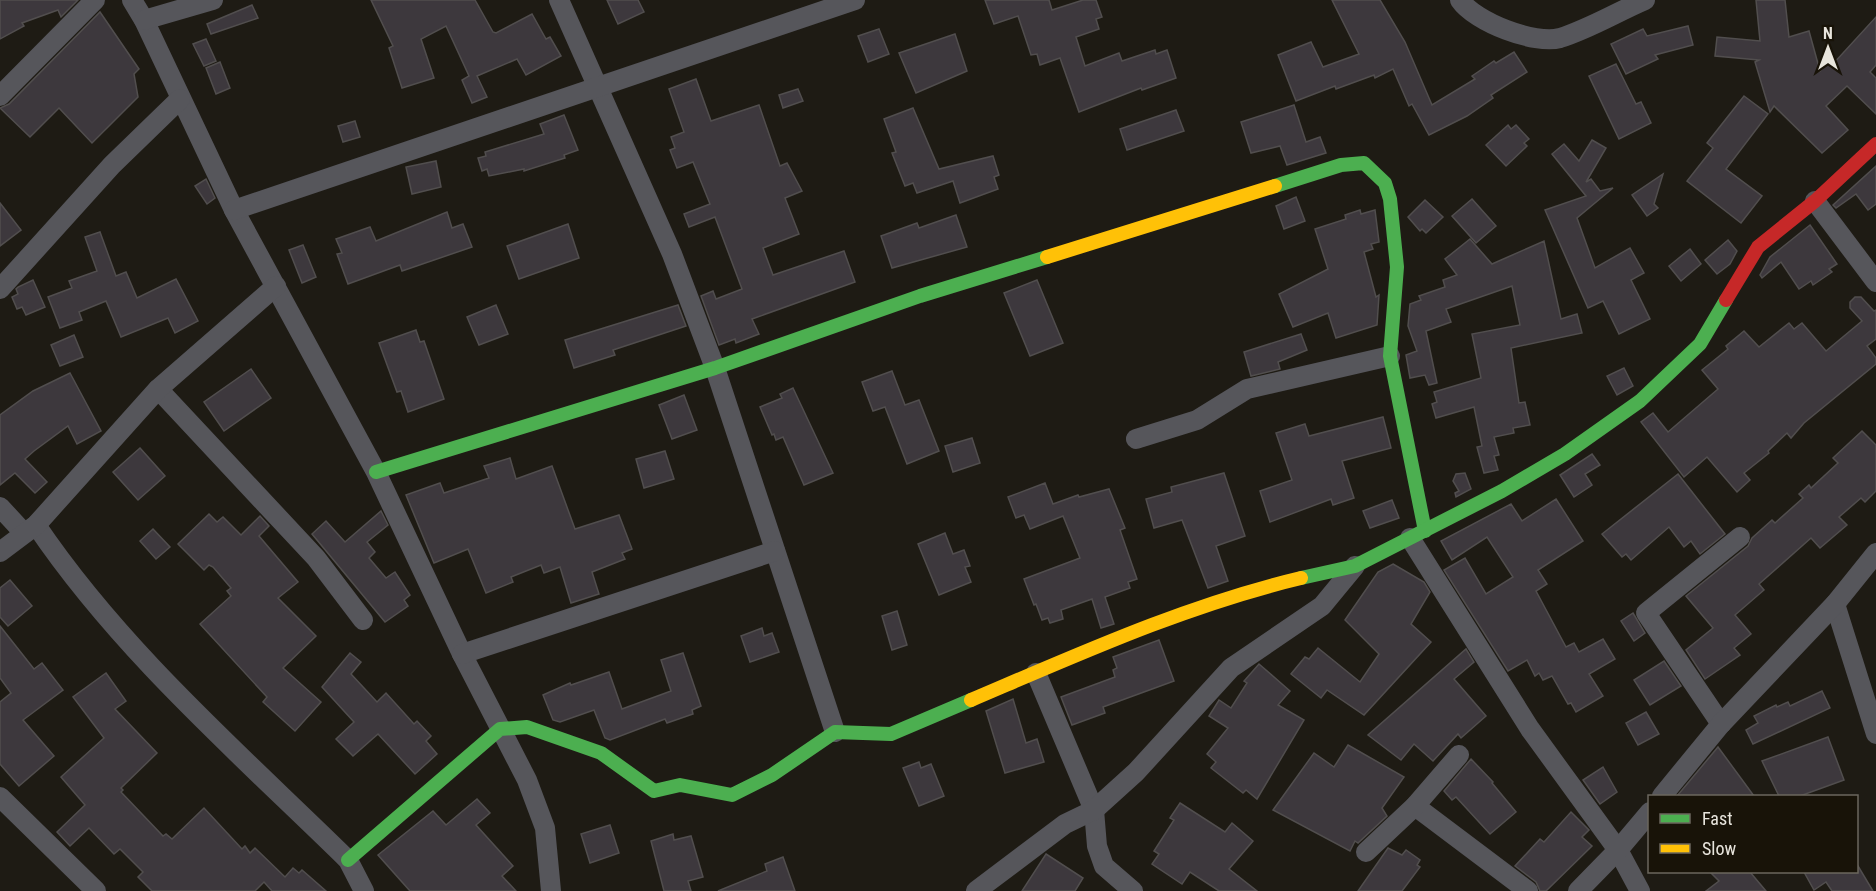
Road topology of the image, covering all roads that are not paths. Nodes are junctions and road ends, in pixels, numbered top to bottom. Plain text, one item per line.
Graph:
1 (95, 0) edge
2 (132, 0) edge
3 (213, 0) edge
4 (559, 0) edge
5 (855, 0) edge
6 (1460, 0) edge
7 (1645, 0) edge
8 (144, 20) junction
9 (598, 86) junction
10 (0, 96) edge
11 (180, 99) junction
12 (1876, 144) edge
13 (1815, 201) junction
14 (234, 210) junction
15 (1876, 282) edge
16 (276, 286) junction
17 (0, 290) edge
18 (1390, 356) junction
19 (715, 368) junction
20 (159, 389) junction
21 (1136, 439) dead end
22 (376, 472) junction
23 (0, 507) edge
24 (30, 529) junction
25 (1418, 534) junction
26 (1740, 537) dead end
27 (775, 551) junction
28 (0, 552) edge
29 (1876, 553) edge
30 (1355, 566) junction
31 (1835, 604) junction
32 (363, 620) dead end
33 (462, 654) junction
34 (1036, 673) junction
35 (1721, 724) junction
36 (500, 729) junction
37 (835, 732) junction
38 (1876, 734) edge
39 (1459, 755) dead end
40 (1663, 795) edge
41 (0, 797) edge
42 (1415, 806) junction
43 (1094, 810) junction
44 (1648, 814) edge
45 (1618, 850) junction
46 (1366, 852) dead end
47 (348, 860) junction
48 (96, 891) edge
49 (364, 891) edge
50 (551, 891) edge
51 (976, 891) edge
52 (1133, 891) edge
53 (1528, 891) edge
54 (1578, 891) edge
55 (1640, 891) edge

1 - 10 street
2 - 8 street
3 - 8 street
4 - 9 street
5 - 9 street
6 - 7 street
8 - 11 street
9 - 14 street
9 - 19 street
11 - 14 street
11 - 17 street
12 - 13 street
13 - 15 street
13 - 25 street
14 - 16 street
16 - 20 street
16 - 22 street
18 - 19 street
18 - 21 street
18 - 25 street
19 - 22 street
19 - 27 street
20 - 24 street
20 - 32 street
22 - 33 street
23 - 24 street
24 - 28 street
24 - 47 street
25 - 30 street
25 - 45 street
26 - 35 street
27 - 33 street
27 - 37 street
29 - 31 street
30 - 34 street
30 - 43 street
31 - 35 street
31 - 38 street
33 - 36 street
34 - 37 street
34 - 43 street
35 - 40 street
36 - 37 street
36 - 47 street
36 - 50 street
39 - 42 street
41 - 48 street
42 - 46 street
42 - 53 street
43 - 51 street
43 - 52 street
44 - 45 street
45 - 54 street
45 - 55 street
47 - 49 street

